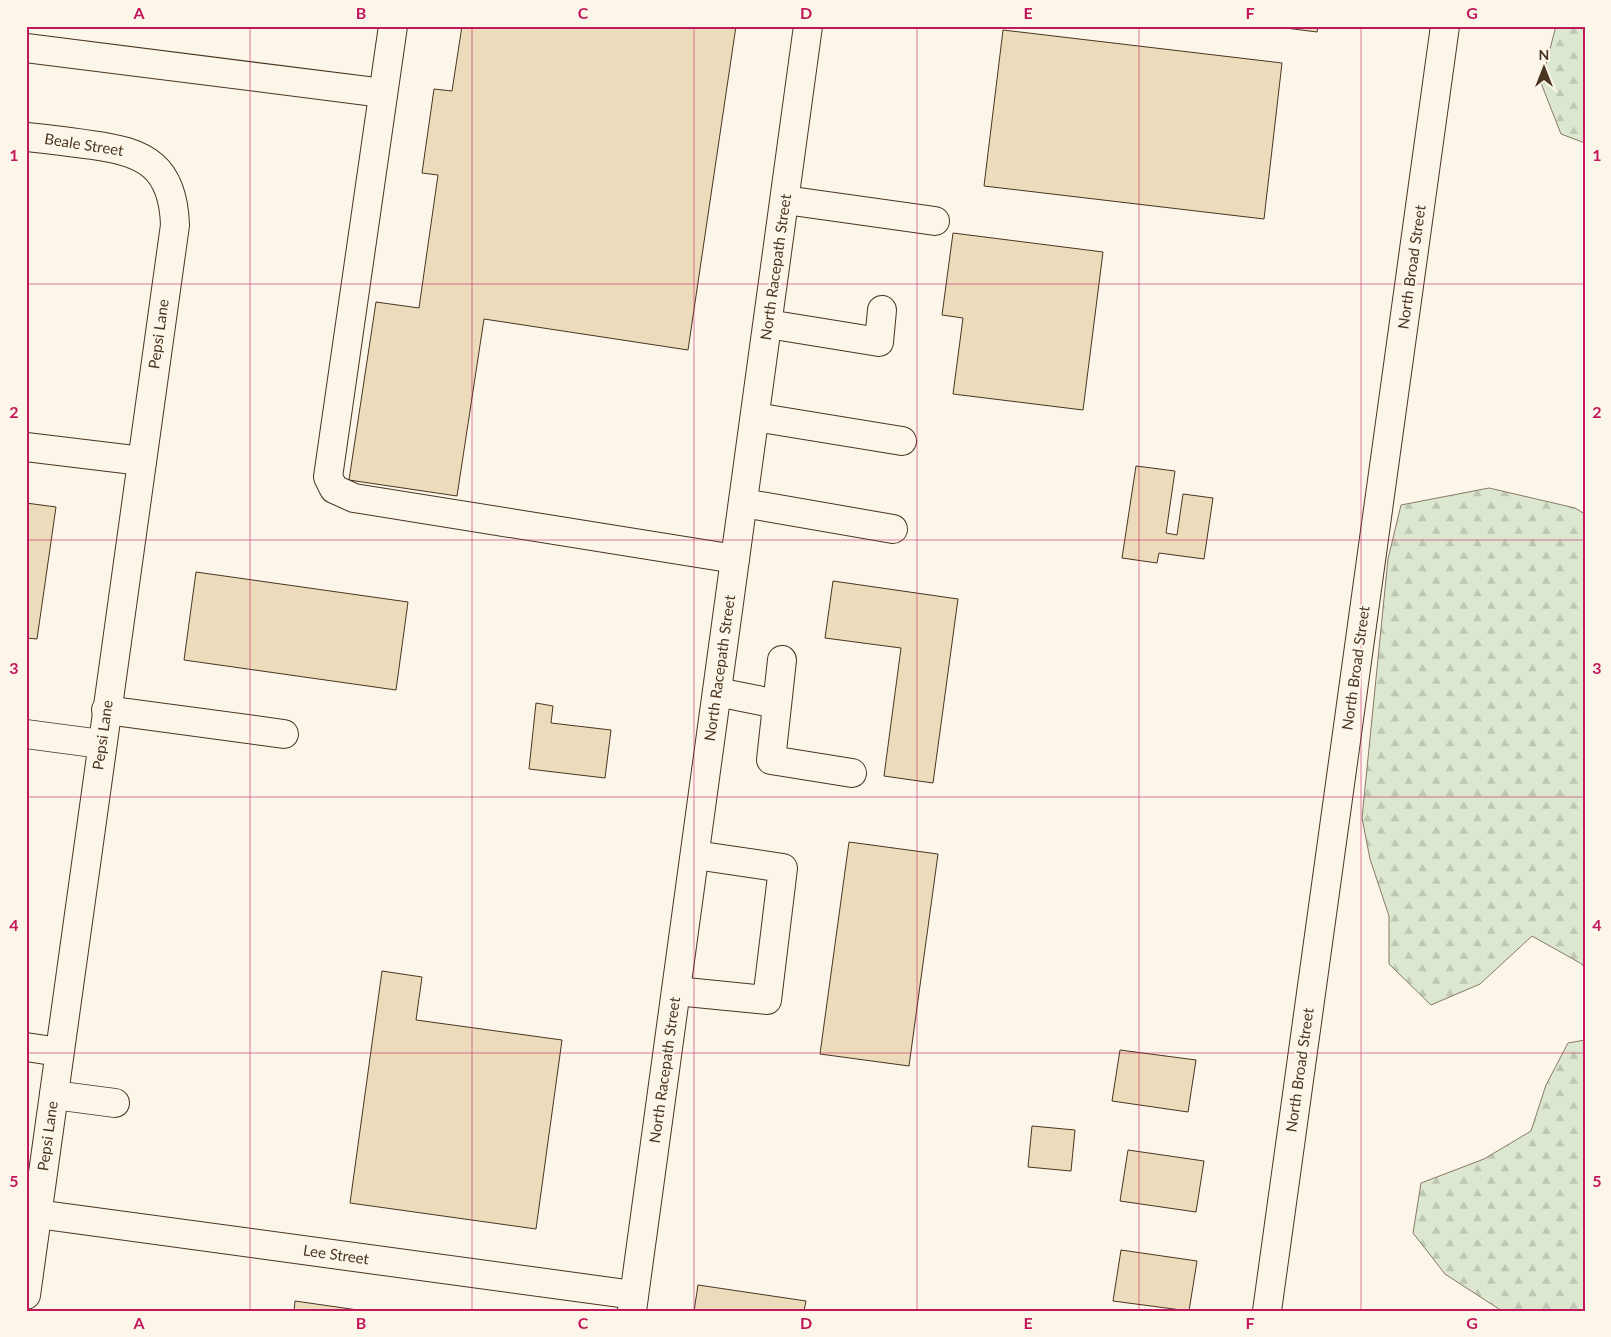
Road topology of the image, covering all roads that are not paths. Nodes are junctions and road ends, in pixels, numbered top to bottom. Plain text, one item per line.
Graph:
1 (393, 26) edge
2 (808, 26) edge
3 (1445, 26) edge
4 (26, 48) edge
5 (383, 93) junction
6 (26, 136) edge
7 (164, 176) joint
8 (785, 200) junction
9 (935, 221) dead end
10 (882, 310) dead end
11 (768, 324) junction
12 (755, 417) junction
13 (902, 441) dead end
14 (26, 447) edge
15 (142, 461) junction
16 (743, 503) junction
17 (893, 529) dead end
18 (735, 559) junction
19 (782, 660) dead end
20 (717, 692) junction
21 (777, 704) junction
22 (106, 710) junction
23 (26, 734) edge
24 (284, 734) dead end
25 (101, 744) junction
26 (852, 773) dead end
27 (695, 855) junction
28 (676, 991) junction
29 (26, 1047) edge
30 (59, 1052) junction
31 (54, 1095) junction
32 (115, 1104) dead end
33 (37, 1214) junction
34 (26, 1295) edge
35 (633, 1303) edge
36 (1267, 1311) edge

1 - 5 street
2 - 8 street, North Racepath Street
3 - 36 street, North Broad Street
4 - 5 street
5 - 18 street
6 - 7 street, Beale Street
7 - 15 street, Pepsi Lane
8 - 9 street
8 - 11 street, North Racepath Street
10 - 11 street
11 - 12 street, North Racepath Street
12 - 13 street
12 - 16 street, North Racepath Street
14 - 15 street
15 - 22 street, Pepsi Lane
16 - 17 street
16 - 18 street, North Racepath Street
18 - 20 street, North Racepath Street
19 - 21 street
20 - 21 street
20 - 27 street, North Racepath Street
21 - 26 street
22 - 24 street
22 - 25 street, Pepsi Lane
23 - 25 street
25 - 30 street, Pepsi Lane
27 - 28 street, North Racepath Street
27 - 28 street
28 - 35 street, North Racepath Street
29 - 30 street
30 - 31 street, Pepsi Lane
31 - 32 street
31 - 33 street, Pepsi Lane
33 - 34 street, Pepsi Lane
33 - 35 street, Lee Street

